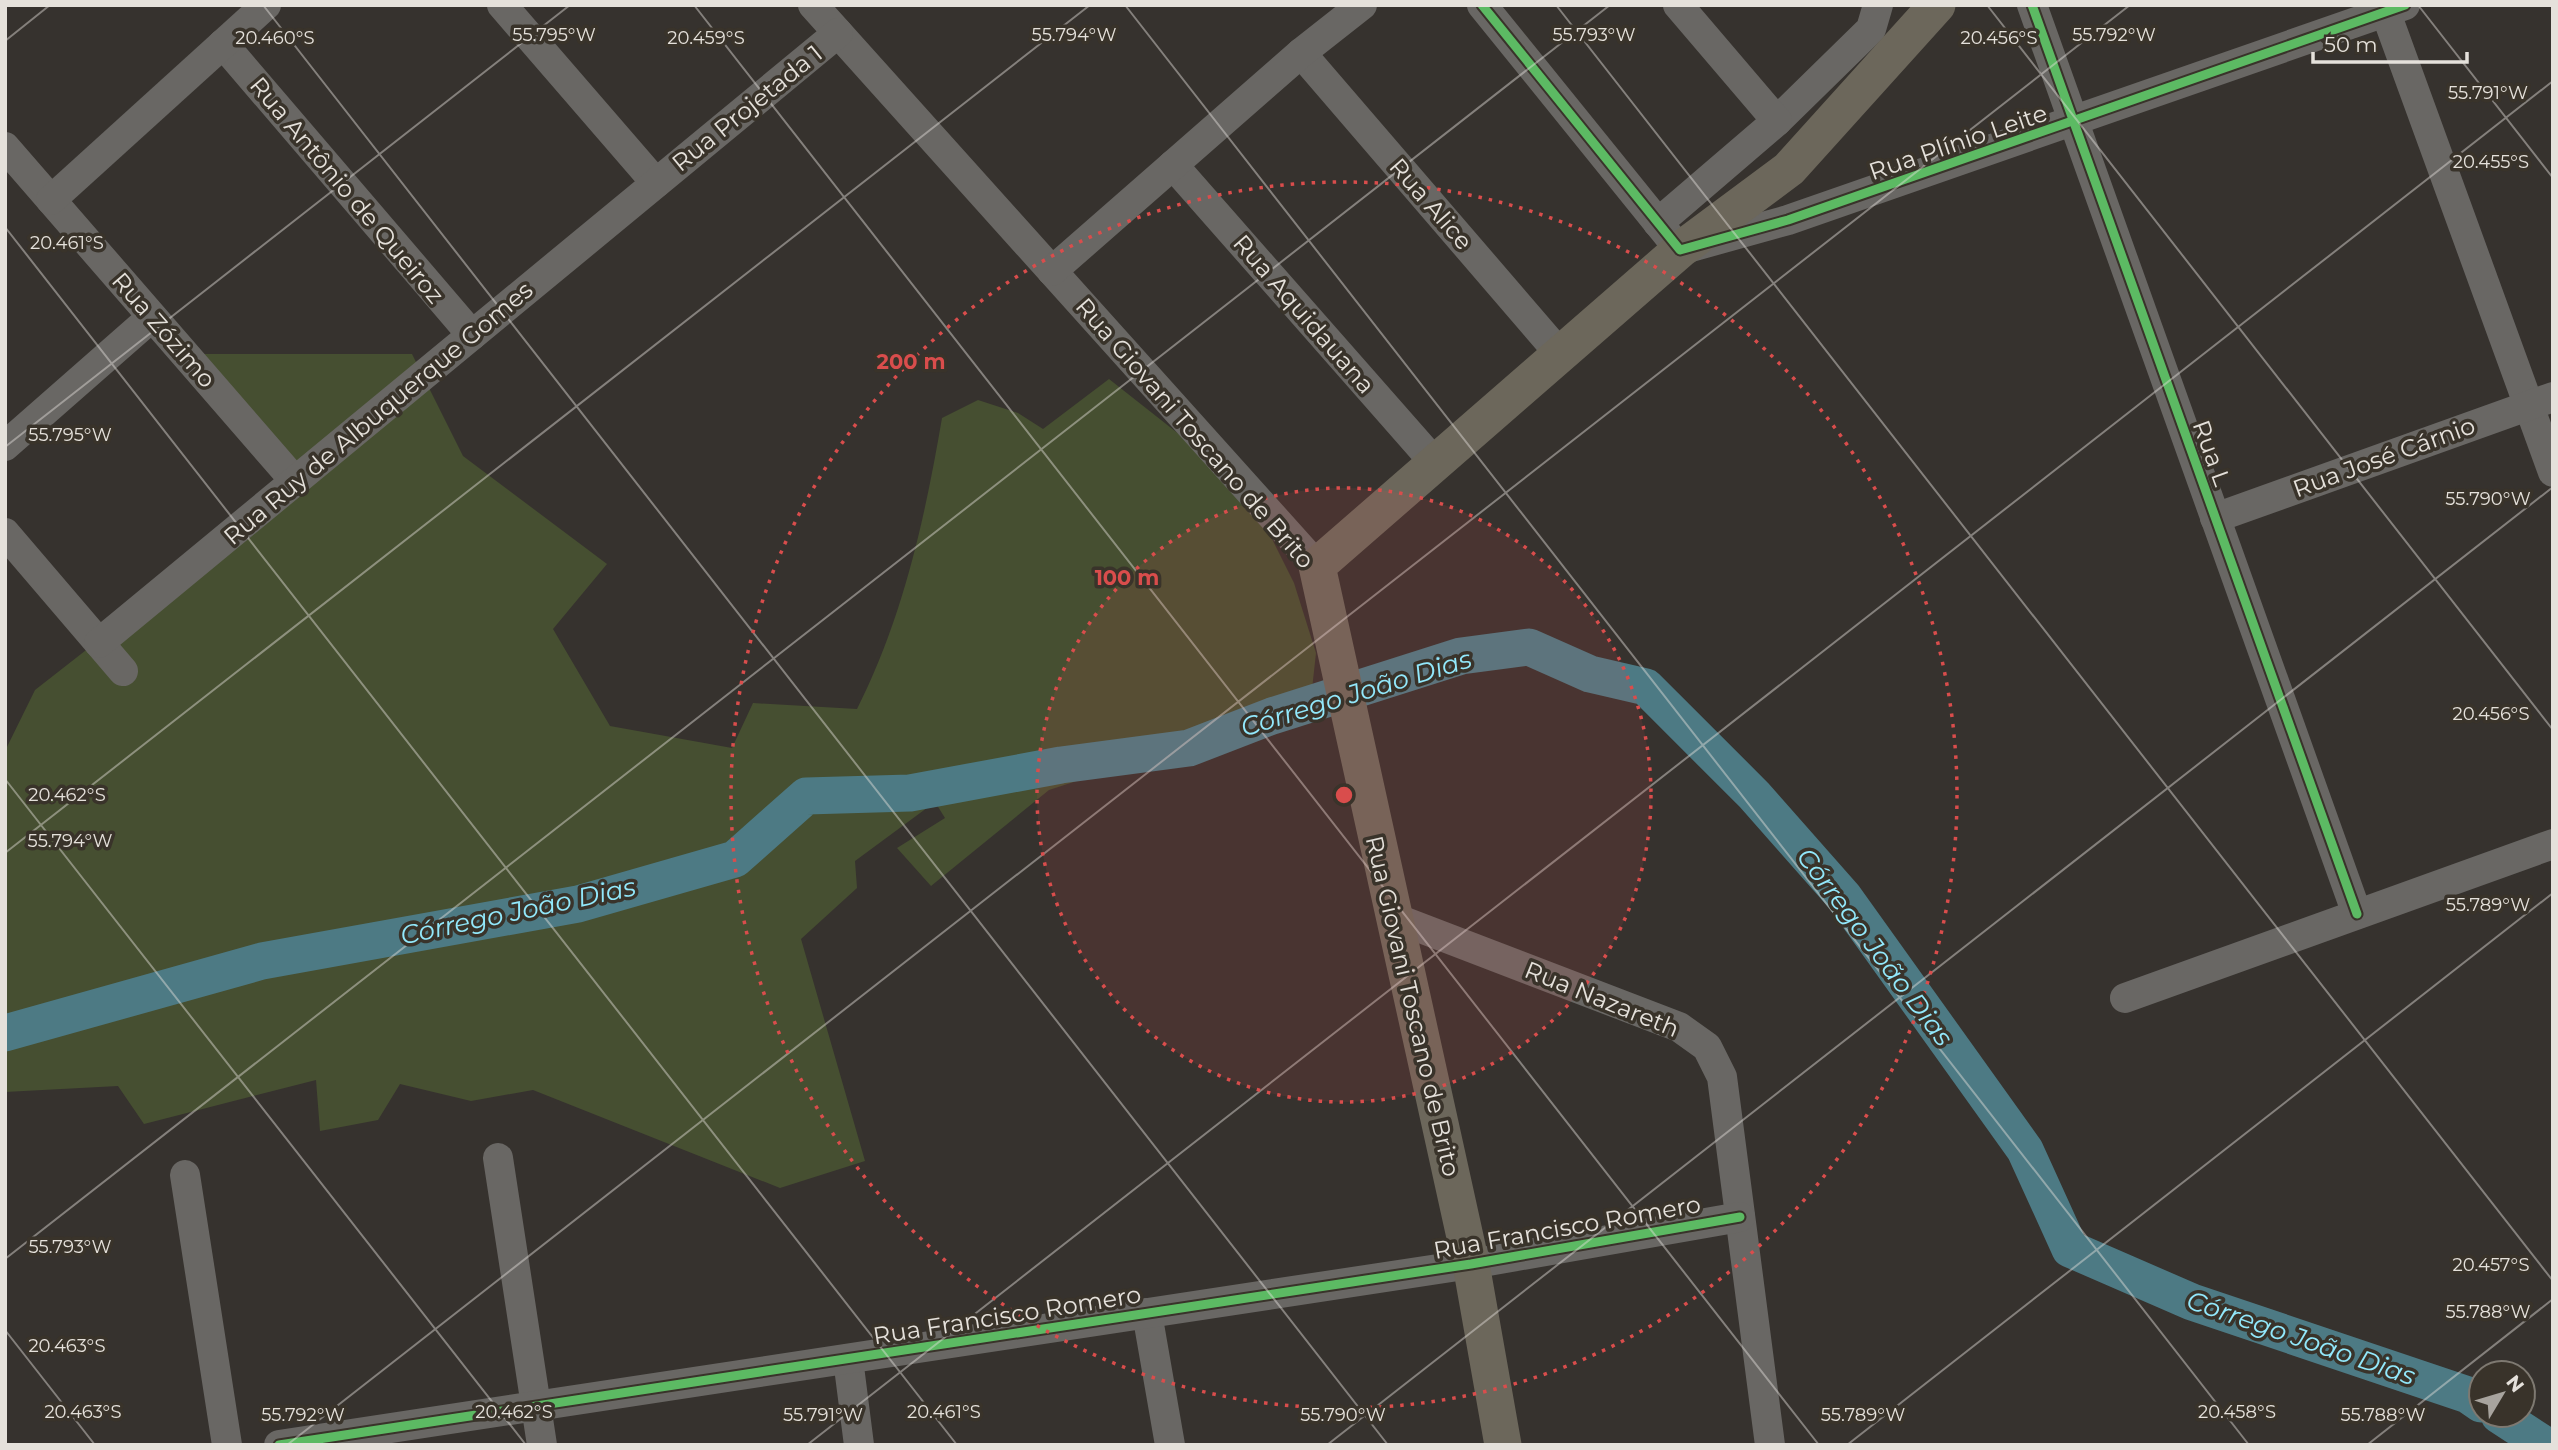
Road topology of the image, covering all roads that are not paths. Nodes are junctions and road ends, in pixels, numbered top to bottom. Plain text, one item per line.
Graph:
1 (266, 5) edge
2 (502, 5) edge
3 (813, 5) edge
4 (1362, 5) edge
5 (1482, 5) edge
6 (1678, 5) edge
7 (1878, 5) edge
8 (1937, 5) edge
9 (2032, 5) edge
10 (2391, 8) edge
11 (838, 33) junction
12 (223, 44) junction
13 (1301, 53) junction
14 (1777, 121) junction
15 (2074, 123) junction
16 (5, 147) edge
17 (1173, 165) junction
18 (656, 183) junction
19 (51, 200) junction
20 (1669, 237) junction
21 (1052, 271) junction
22 (152, 317) junction
23 (472, 335) junction
24 (1560, 354) junction
25 (2541, 401) edge
26 (5, 446) edge
27 (1435, 463) junction
28 (2553, 472) edge
29 (295, 481) junction
30 (2215, 518) junction
31 (5, 533) edge
32 (1317, 566) junction
33 (99, 643) junction
34 (123, 671) dead end
35 (2553, 844) edge
36 (2357, 914) junction
37 (1392, 917) junction
38 (2124, 998) dead end
39 (498, 1158) dead end
40 (185, 1175) dead end
41 (1740, 1217) junction
42 (1471, 1264) junction
43 (1147, 1313) junction
44 (848, 1359) junction
45 (537, 1406) junction
46 (227, 1445) edge
47 (279, 1445) edge
48 (542, 1445) edge
49 (859, 1445) edge
50 (1170, 1445) edge
51 (1503, 1445) edge
52 (1770, 1445) edge

1 - 12 street
2 - 18 street
3 - 11 street, Rua Giovani Toscano de Brito
4 - 13 street
5 - 20 street
6 - 14 street
7 - 14 street
8 - 20 main road
9 - 15 street, Rua L
10 - 15 street, Rua Plínio Leite
10 - 25 street
11 - 18 street, Rua Projetada 1
11 - 21 street, Rua Giovani Toscano de Brito
12 - 19 street
12 - 23 street, Rua Antônio de Queiroz
13 - 17 street
13 - 24 street, Rua Alice
14 - 20 street
15 - 20 street, Rua Plínio Leite
15 - 30 street, Rua L
16 - 19 street, Rua Zózimo
17 - 21 street
17 - 27 street, Rua Aquidauana
18 - 23 street, Rua Ruy de Albuquerque Gomes
19 - 22 street, Rua Zózimo
20 - 24 main road
21 - 32 street, Rua Giovani Toscano de Brito
22 - 26 street
22 - 29 street, Rua Zózimo
23 - 29 street, Rua Ruy de Albuquerque Gomes
24 - 27 main road
25 - 28 street
25 - 30 street, Rua José Cárnio
27 - 32 main road
29 - 33 street, Rua Ruy de Albuquerque Gomes
30 - 36 street, Rua L
31 - 33 street
32 - 37 main road, Rua Giovani Toscano de Brito
33 - 34 street
35 - 36 street
36 - 38 street
37 - 41 street, Rua Nazareth
37 - 42 main road, Rua Giovani Toscano de Brito
39 - 45 street
40 - 46 street
41 - 42 street, Rua Francisco Romero
41 - 52 street, Rua Nazareth
42 - 43 street, Rua Francisco Romero
42 - 51 main road, Rua Giovani Toscano de Brito
43 - 44 street, Rua Francisco Romero
43 - 50 street
44 - 45 street, Rua Francisco Romero
44 - 49 street
45 - 47 street, Rua Francisco Romero
45 - 48 street

